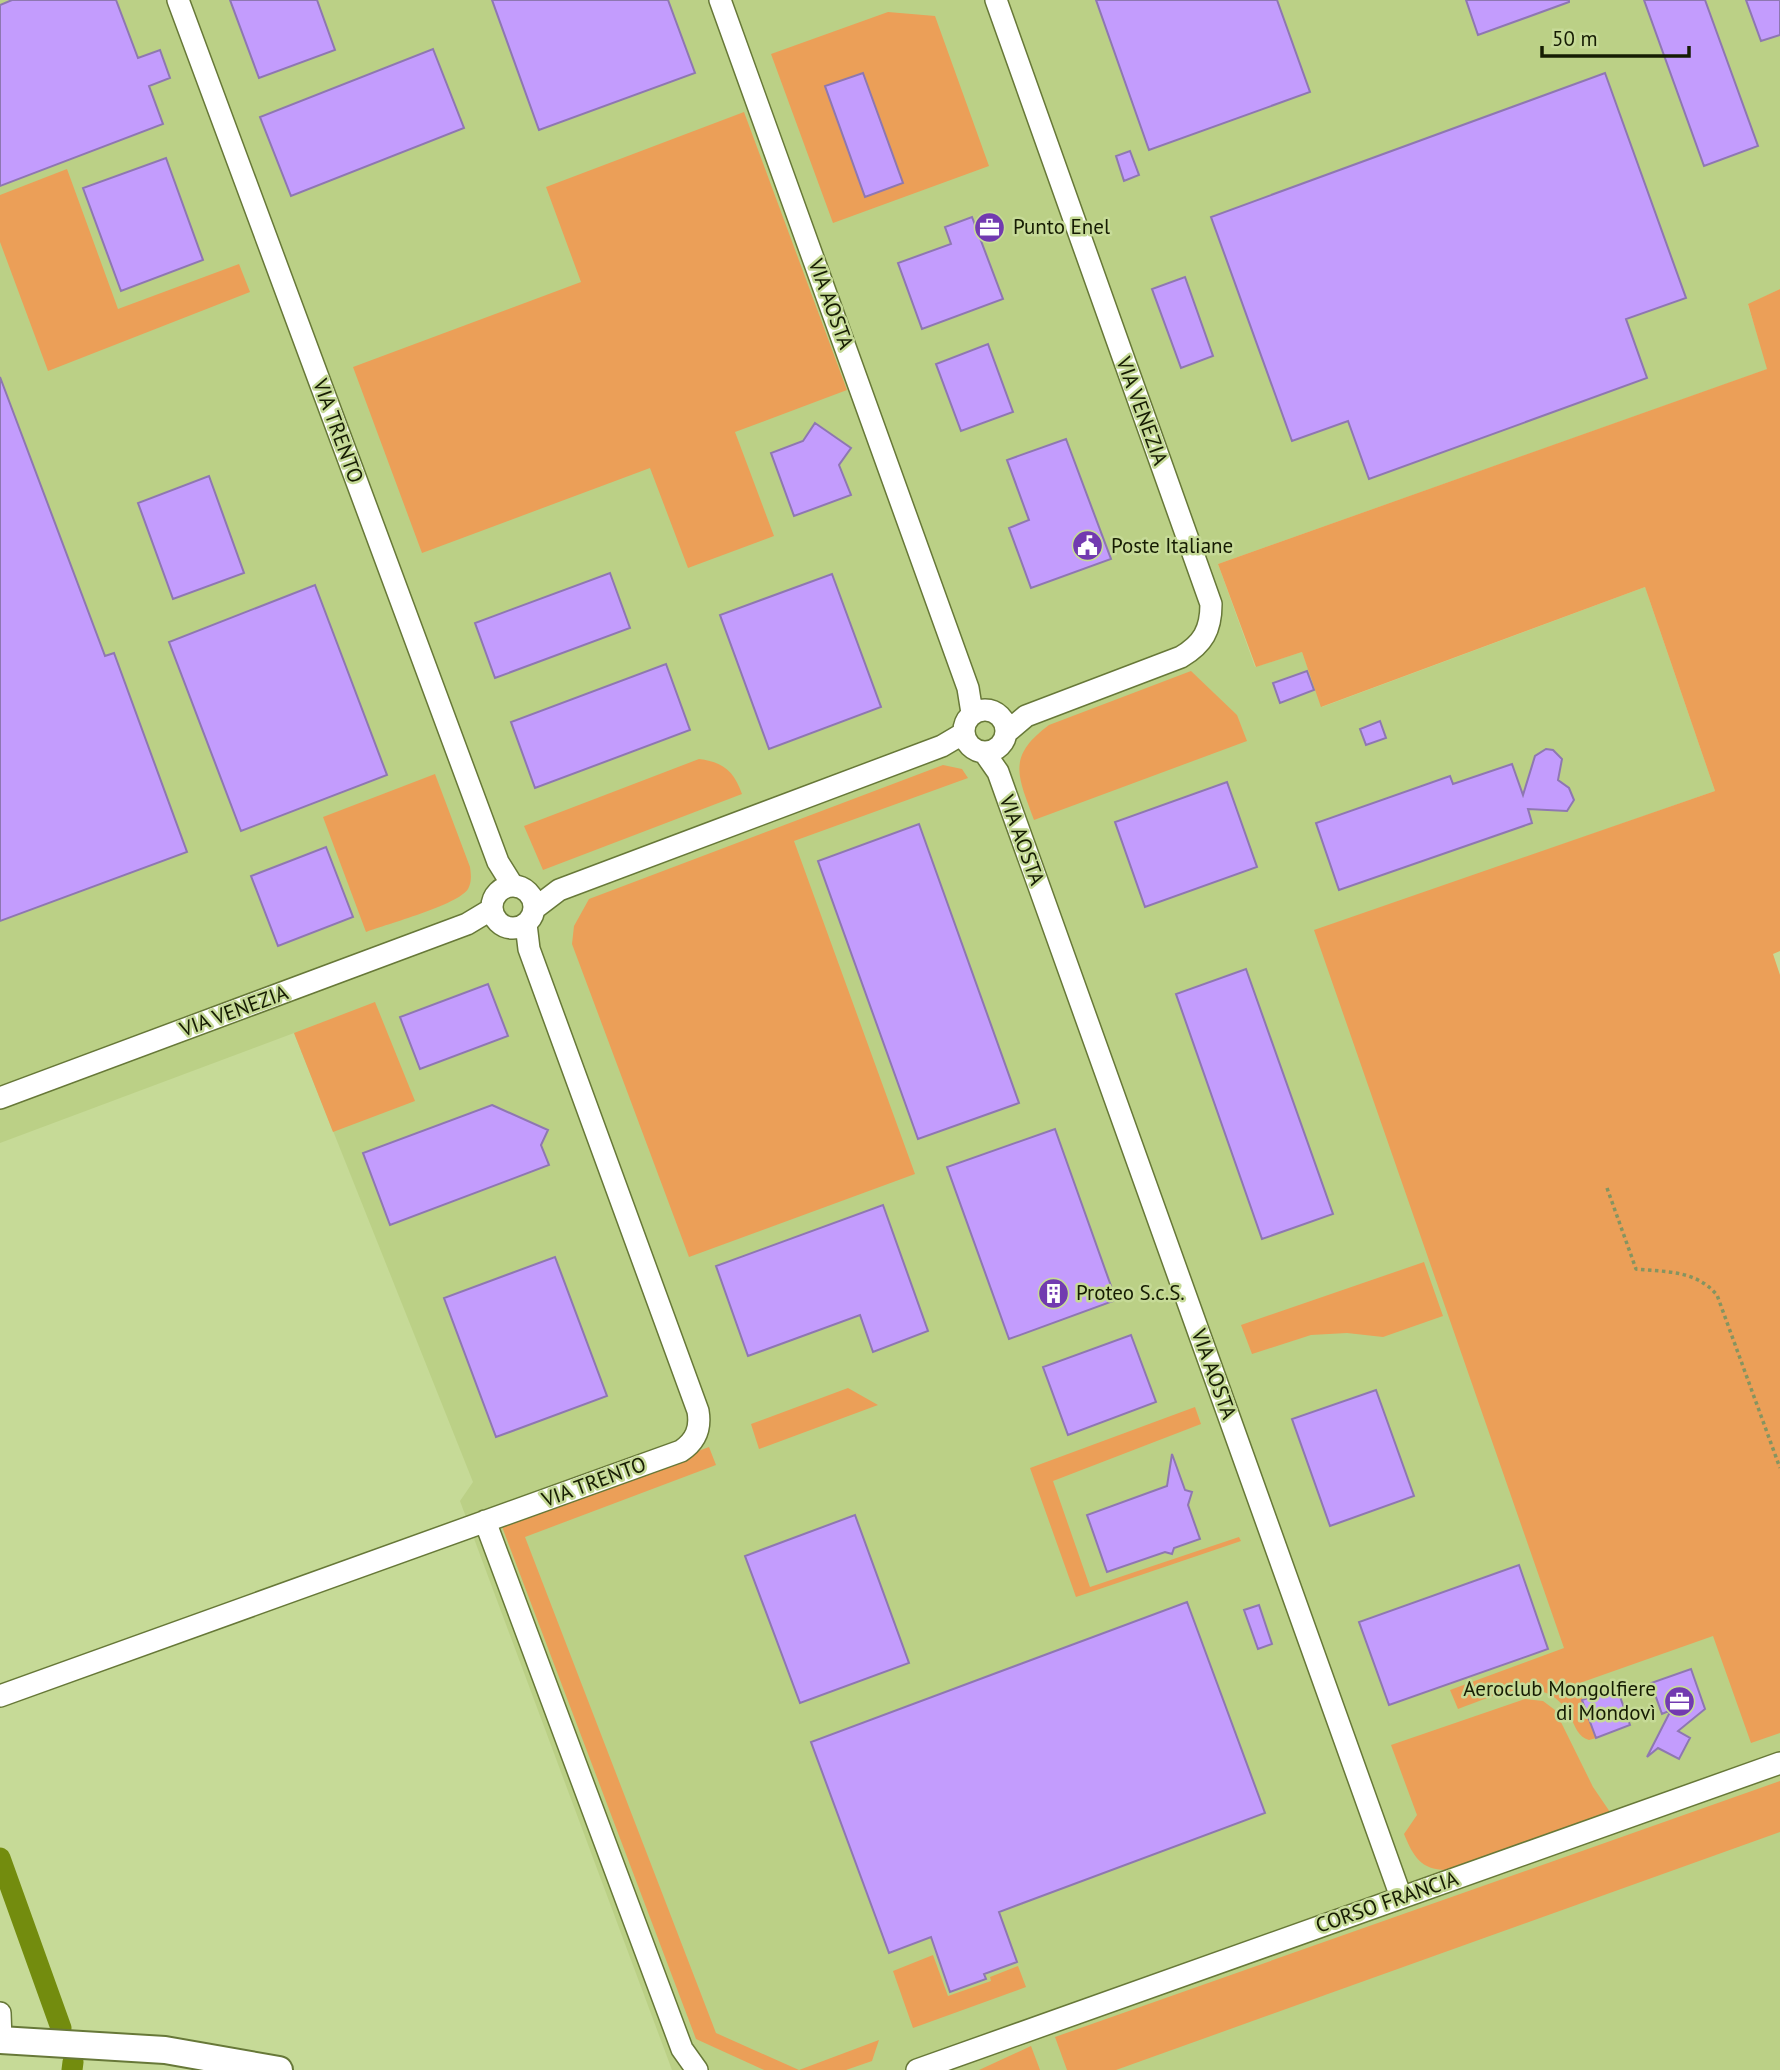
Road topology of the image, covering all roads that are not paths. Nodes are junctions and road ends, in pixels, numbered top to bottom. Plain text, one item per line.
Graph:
1 (178, 0) edge
2 (720, 0) edge
3 (996, 0) edge
4 (985, 731) junction
5 (513, 908) junction
6 (0, 1098) edge
7 (485, 1521) junction
8 (0, 1696) edge
9 (1780, 1763) edge
10 (1401, 1897) junction
11 (0, 2013) edge
12 (0, 2040) edge
13 (994, 2041) junction
14 (279, 2070) edge
15 (697, 2070) edge
16 (917, 2070) edge
17 (953, 2070) edge

1 - 5 street, VIA TRENTO
2 - 4 street, VIA AOSTA
3 - 4 street, VIA VENEZIA
4 - 5 street, VIA VENEZIA
4 - 10 street, VIA AOSTA
5 - 6 street, VIA VENEZIA
5 - 7 street, VIA TRENTO
7 - 8 street, VIA TRENTO
7 - 15 street
9 - 10 street, CORSO FRANCIA
10 - 13 street, CORSO FRANCIA
11 - 12 street
12 - 14 main road
13 - 16 street, CORSO FRANCIA
13 - 17 street, CORSO FRANCIA

